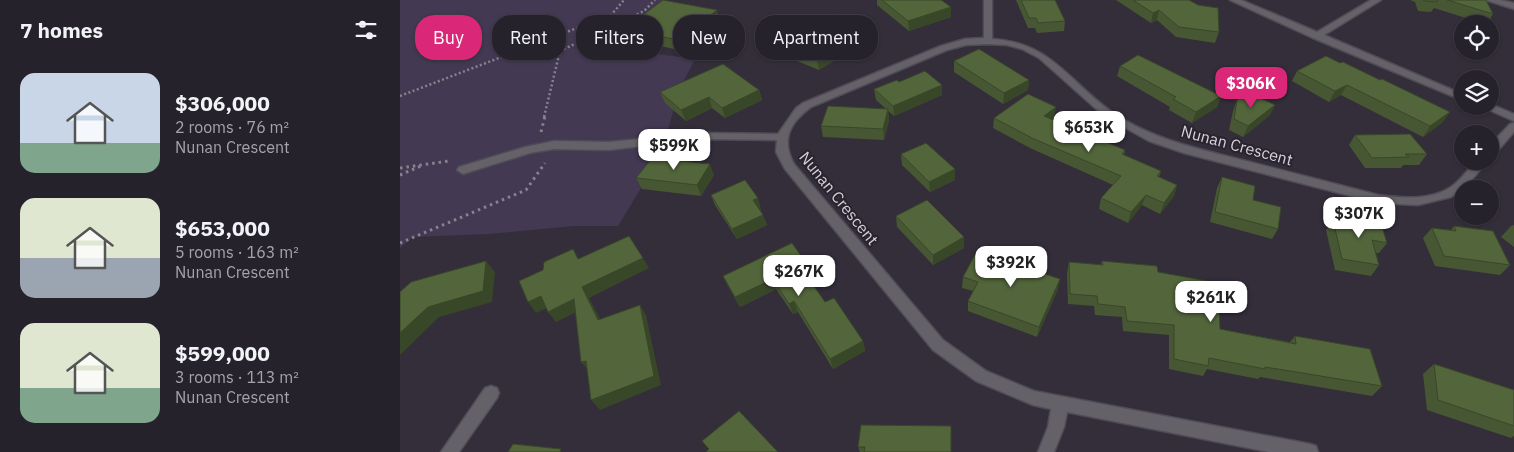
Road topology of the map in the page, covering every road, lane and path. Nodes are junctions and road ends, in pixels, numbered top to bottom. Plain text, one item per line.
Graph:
1 (624, 0) edge
2 (655, 0) edge
3 (988, 0) edge
4 (1234, 0) edge
5 (1377, 0) edge
6 (1490, 0) edge
7 (1514, 6) edge
8 (1316, 36) junction
9 (988, 41) junction
10 (566, 48) edge
11 (1454, 94) edge
12 (400, 96) edge
13 (1499, 112) edge
14 (1514, 118) edge
15 (1514, 126) edge
16 (782, 137) junction
17 (1499, 142) edge
18 (455, 160) dead end
19 (426, 164) junction
20 (400, 168) edge
21 (463, 170) dead end
22 (1474, 170) edge
23 (400, 174) edge
24 (491, 393) dead end
25 (1060, 404) junction
26 (449, 452) edge
27 (1046, 452) edge
28 (1310, 452) edge

1 - 12 path
2 - 10 path
3 - 9 street
4 - 8 street
5 - 8 street
6 - 7 street
8 - 11 street
9 - 16 street, Nunan Crescent
9 - 22 street, Nunan Crescent
13 - 14 street
15 - 17 street
16 - 21 street
16 - 25 street, Nunan Crescent
18 - 19 path
19 - 20 path
19 - 23 path
24 - 26 street
25 - 27 street
25 - 28 street, Nunan Crescent

